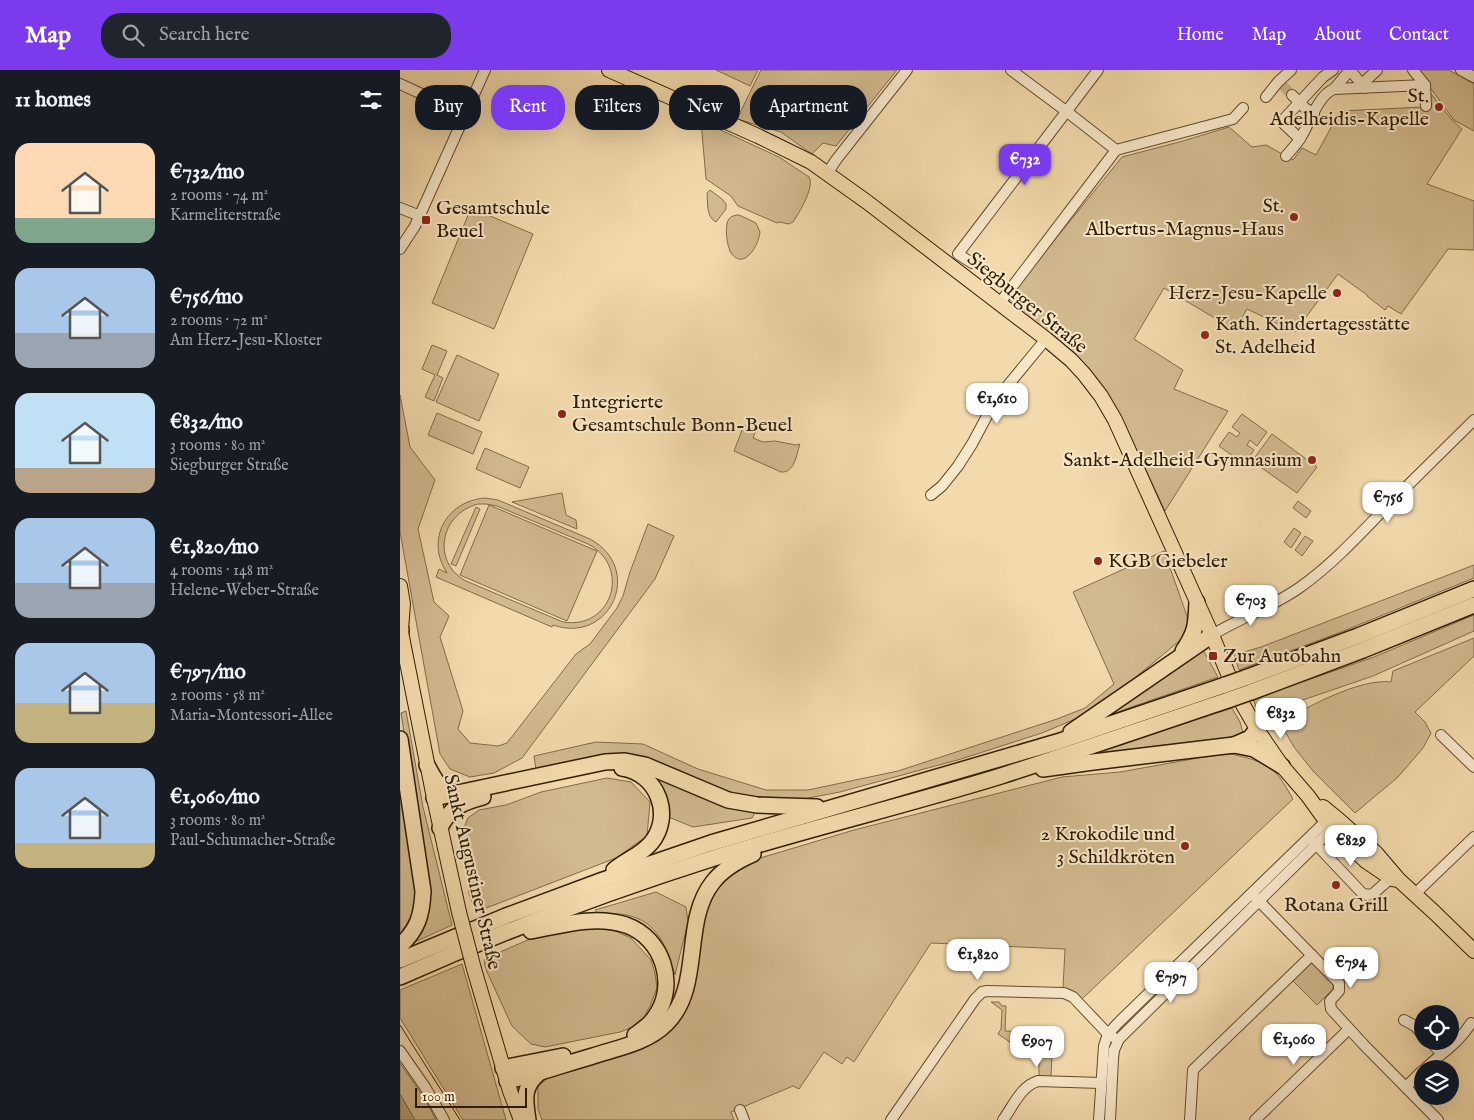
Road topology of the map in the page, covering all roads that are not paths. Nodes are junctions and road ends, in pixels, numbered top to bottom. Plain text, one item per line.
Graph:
1 (485, 70) edge
2 (609, 70) edge
3 (907, 70) edge
4 (1011, 70) edge
5 (1098, 70) edge
6 (1291, 70) edge
7 (1333, 70) edge
8 (1350, 70) edge
9 (1376, 70) edge
10 (1414, 70) edge
11 (1460, 70) edge
12 (1474, 77) edge
13 (400, 84) edge
14 (478, 85) edge
15 (1364, 86) junction
16 (1425, 86) junction
17 (1334, 89) junction
18 (415, 91) edge
19 (1267, 93) dead end
20 (1292, 94) tunnel mouth
21 (1300, 102) junction
22 (1426, 106) dead end
23 (1244, 108) dead end
24 (1066, 111) junction
25 (1314, 114) junction
26 (458, 130) edge
27 (1300, 139) junction
28 (1116, 150) junction
29 (1286, 156) dead end
30 (827, 174) junction
31 (400, 208) edge
32 (420, 216) junction
33 (400, 249) edge
34 (972, 264) dead end
35 (999, 304) junction
36 (1046, 339) junction
37 (1474, 420) edge
38 (931, 495) dead end
39 (400, 586) edge
40 (1474, 589) edge
41 (1197, 602) junction
42 (1474, 605) edge
43 (400, 632) edge
44 (1212, 635) junction
45 (1181, 655) junction
46 (1257, 729) junction
47 (1441, 735) dead end
48 (400, 740) edge
49 (1057, 742) junction
50 (1234, 745) junction
51 (427, 765) junction
52 (1282, 766) junction
53 (1474, 767) edge
54 (1000, 776) junction
55 (459, 793) junction
56 (434, 798) junction
57 (829, 808) junction
58 (1333, 823) junction
59 (440, 828) junction
60 (793, 834) junction
61 (1474, 837) edge
62 (1313, 841) junction
63 (1395, 878) junction
64 (603, 880) junction
65 (1251, 893) junction
66 (1415, 894) junction
67 (1259, 901) junction
68 (493, 938) junction
69 (400, 946) edge
70 (1474, 951) edge
71 (1312, 955) junction
72 (400, 960) edge
73 (400, 977) edge
74 (1404, 1020) dead end
75 (1471, 1023) dead end
76 (1414, 1025) edge
77 (1349, 1029) junction
78 (1108, 1034) junction
79 (1119, 1039) junction
80 (1438, 1050) edge
81 (400, 1051) edge
82 (1441, 1053) junction
83 (1434, 1060) edge
84 (540, 1072) junction
85 (505, 1074) junction
86 (1414, 1079) edge
87 (1101, 1082) junction
88 (1406, 1087) junction
89 (740, 1110) dead end
90 (444, 1120) edge
91 (521, 1120) edge
92 (528, 1120) edge
93 (744, 1120) edge
94 (891, 1120) edge
95 (1003, 1120) edge
96 (1099, 1120) edge
97 (1110, 1120) edge
98 (1190, 1120) edge
99 (1255, 1120) edge
100 (1438, 1120) edge

1 - 14 street
2 - 30 main road, Siegburger Straße
3 - 30 street
4 - 24 street
5 - 24 street
6 - 19 street
7 - 21 street
8 - 15 street
8 - 17 street
9 - 15 street
10 - 16 street
11 - 12 street
13 - 18 street
15 - 16 street
15 - 17 street
16 - 22 street
17 - 25 street
20 - 21 street
21 - 25 street
21 - 27 street
23 - 28 street
24 - 28 street
24 - 34 street
25 - 27 street
26 - 32 street
27 - 29 street
28 - 35 street
30 - 35 main road, Siegburger Straße
31 - 32 street
32 - 33 street
35 - 36 main road, Siegburger Straße
36 - 38 street
36 - 41 main road, Siegburger Straße
37 - 44 street
39 - 43 main road, Sankt Augustiner Straße
40 - 49 highway, bridge
41 - 44 main road, Siegburger Straße
41 - 45 highway
42 - 54 highway, bridge
43 - 51 main road, Sankt Augustiner Straße
44 - 45 highway
44 - 46 main road, Siegburger Straße
45 - 49 highway
46 - 50 highway
46 - 52 main road, Siegburger Straße
47 - 53 street
48 - 69 highway
49 - 57 highway
50 - 52 highway
50 - 54 highway
51 - 55 highway
51 - 56 main road, Sankt Augustiner Straße
52 - 58 main road, Siegburger Straße
54 - 60 highway
55 - 56 highway
55 - 57 highway
56 - 59 main road, Sankt Augustiner Straße
57 - 64 highway
58 - 62 street
58 - 63 main road, Siegburger Straße
59 - 64 highway
59 - 85 main road, Sankt Augustiner Straße, bridge
60 - 68 highway
60 - 84 highway
61 - 66 street
62 - 63 street
62 - 65 street
62 - 67 street
63 - 66 main road, Siegburger Straße
64 - 72 highway
65 - 67 street
65 - 78 street
66 - 70 main road, Siegburger Straße
67 - 71 street
67 - 79 street
68 - 73 highway
68 - 85 highway
71 - 77 street
71 - 98 street
74 - 76 street
75 - 82 street
77 - 88 street
77 - 99 street
78 - 79 street
78 - 87 street
78 - 94 street
79 - 97 street
80 - 82 street
81 - 90 street
82 - 83 street
84 - 85 highway
84 - 92 highway
85 - 91 main road, Sankt Augustiner Straße
86 - 88 street
87 - 95 street
87 - 96 street
88 - 100 street
89 - 93 street

